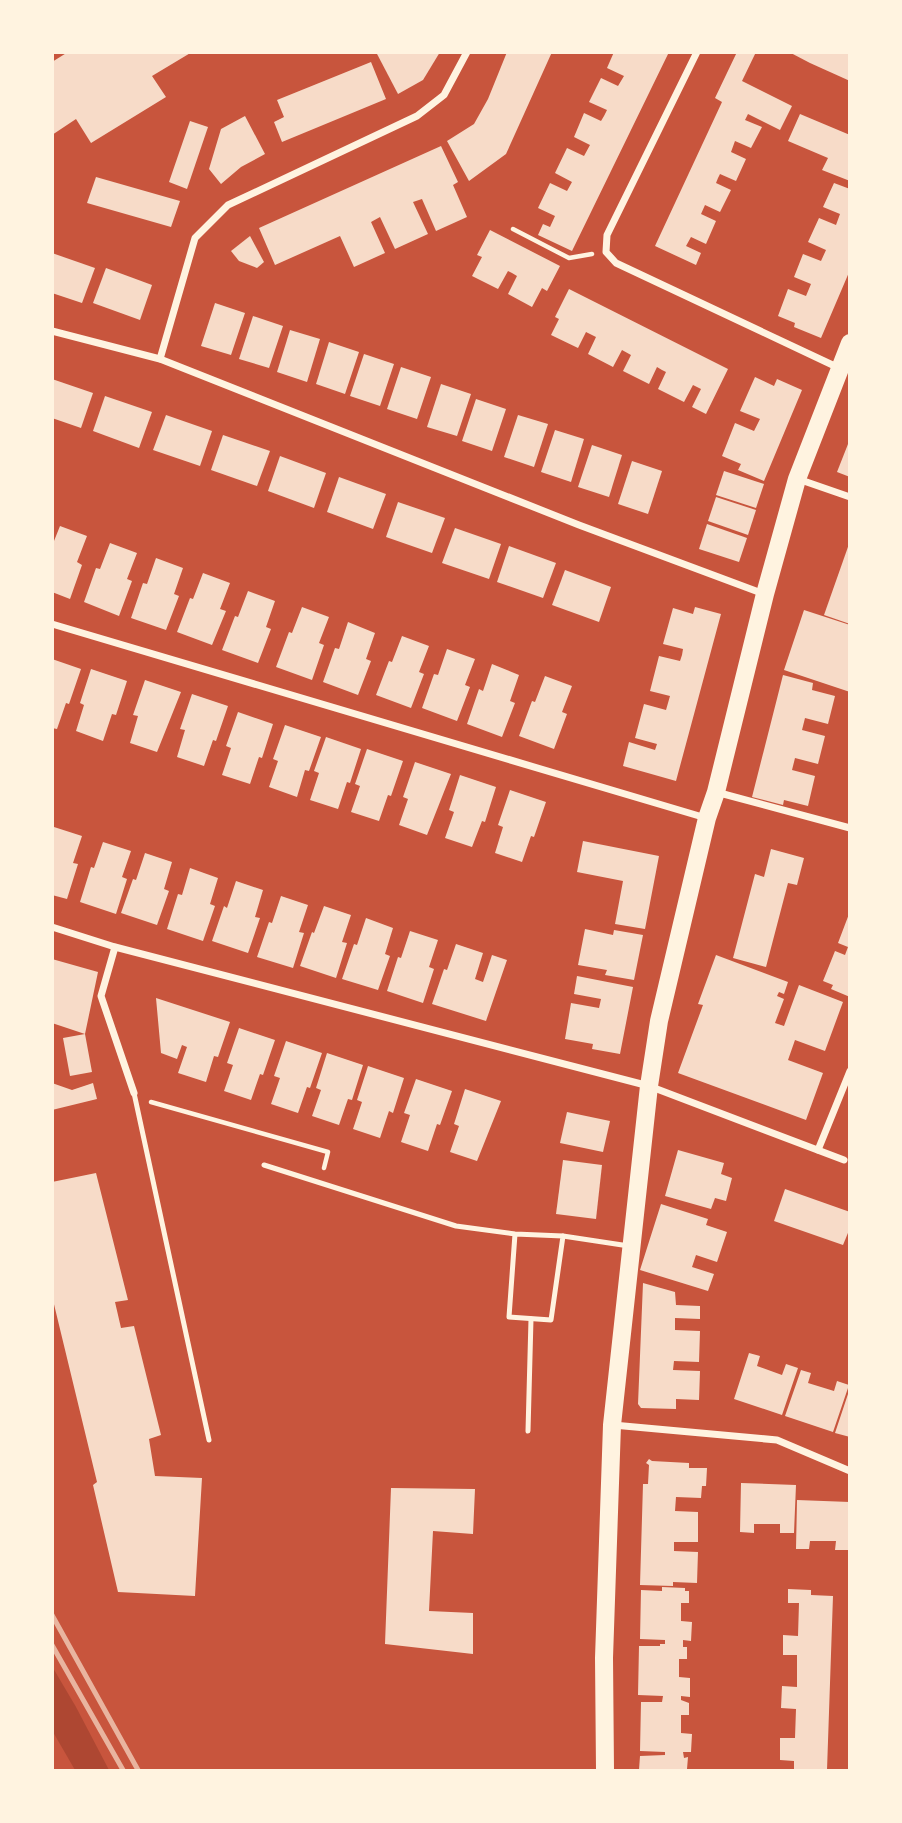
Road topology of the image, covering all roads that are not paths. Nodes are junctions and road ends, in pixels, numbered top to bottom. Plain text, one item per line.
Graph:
1 (467, 52) edge
2 (697, 52) edge
3 (52, 331) edge
4 (849, 343) edge
5 (160, 359) junction
6 (839, 368) junction
7 (797, 479) junction
8 (849, 497) edge
9 (765, 594) junction
10 (52, 624) edge
11 (716, 792) junction
12 (707, 818) junction
13 (849, 828) edge
14 (52, 927) edge
15 (114, 947) junction
16 (849, 1071) edge
17 (649, 1086) junction
18 (134, 1095) joint
19 (818, 1150) junction
20 (844, 1160) dead end
21 (264, 1165) dead end
22 (515, 1234) junction
23 (563, 1236) junction
24 (632, 1246) junction
25 (531, 1319) junction
26 (612, 1425) junction
27 (528, 1432) dead end
28 (209, 1440) dead end
29 (849, 1471) edge
30 (605, 1770) edge

1 - 5 street
2 - 6 street
3 - 5 street
4 - 6 main road
5 - 9 street
6 - 7 main road
7 - 8 street
7 - 9 main road
9 - 11 main road
10 - 12 street
11 - 12 main road
11 - 13 street
12 - 17 main road
14 - 15 street
15 - 17 street
15 - 18 street
16 - 19 street
17 - 19 street
17 - 24 main road
18 - 28 lane
19 - 20 street
21 - 22 lane
22 - 23 lane
22 - 25 lane
23 - 24 lane
23 - 25 lane
24 - 26 main road
25 - 27 lane
26 - 29 street
26 - 30 main road

